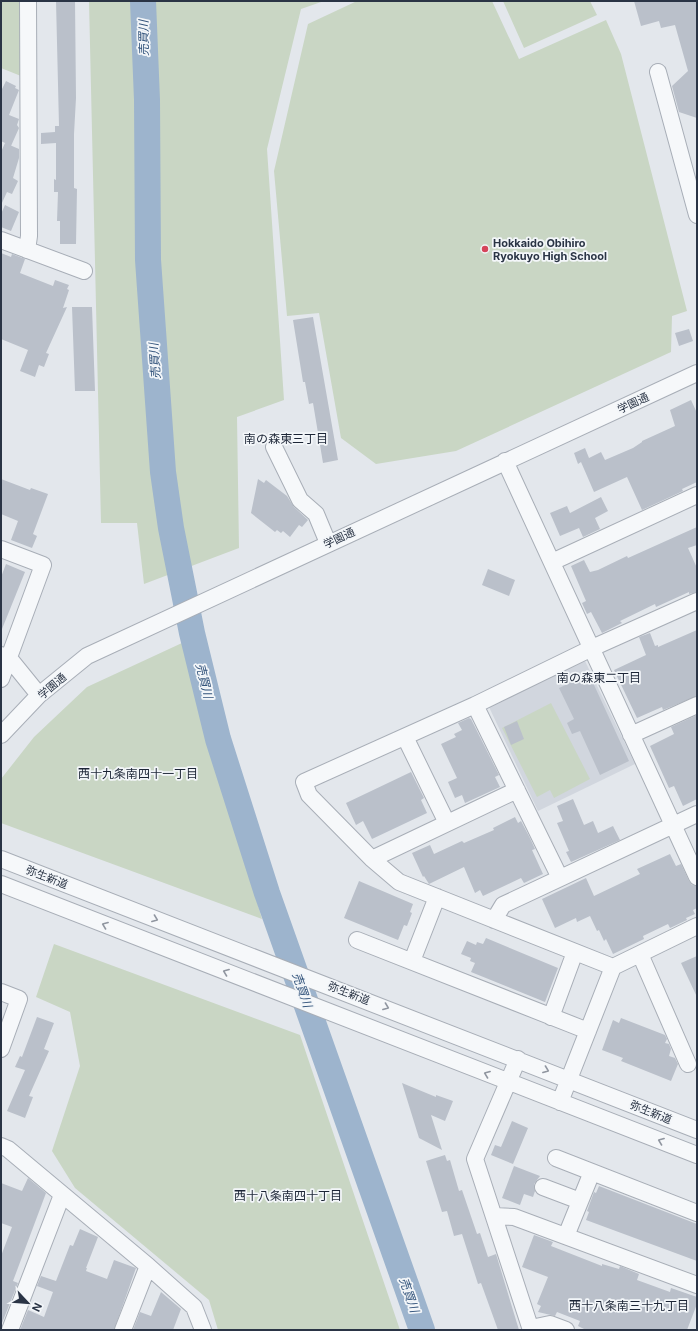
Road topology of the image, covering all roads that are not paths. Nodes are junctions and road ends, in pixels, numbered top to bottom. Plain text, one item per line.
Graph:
1 (28, 1) edge
2 (658, 72) dead end
3 (697, 215) edge
4 (1, 240) edge
5 (27, 250) junction
6 (84, 271) dead end
7 (697, 373) edge
8 (274, 447) dead end
9 (505, 461) junction
10 (697, 495) edge
11 (328, 543) junction
12 (1, 549) edge
13 (552, 562) junction
14 (697, 601) edge
15 (592, 648) junction
16 (5, 657) edge
17 (1, 679) edge
18 (39, 695) junction
19 (475, 705) junction
20 (697, 705) edge
21 (1, 735) edge
22 (631, 735) junction
23 (405, 737) junction
24 (517, 790) junction
25 (697, 814) edge
26 (447, 823) junction
27 (673, 825) junction
28 (1, 859) edge
29 (372, 859) junction
30 (697, 877) edge
31 (560, 878) junction
32 (1, 884) edge
33 (437, 897) junction
34 (494, 920) junction
35 (697, 926) edge
36 (356, 940) dead end
37 (575, 952) junction
38 (640, 954) junction
39 (412, 961) junction
40 (613, 967) junction
41 (1, 992) edge
42 (551, 1016) junction
43 (588, 1031) junction
44 (1, 1049) edge
45 (518, 1059) junction
46 (688, 1064) dead end
47 (569, 1079) junction
48 (507, 1082) junction
49 (560, 1102) junction
50 (697, 1130) edge
51 (1, 1146) edge
52 (697, 1155) edge
53 (556, 1158) dead end
54 (592, 1172) junction
55 (543, 1187) dead end
56 (62, 1195) junction
57 (580, 1201) junction
58 (697, 1213) edge
59 (494, 1216) junction
60 (566, 1236) junction
61 (148, 1266) junction
62 (697, 1285) edge
63 (531, 1329) edge
64 (10, 1330) edge
65 (123, 1330) edge
66 (203, 1330) edge
67 (566, 1330) edge

1 - 5 street
2 - 3 street
4 - 5 street
5 - 6 street
7 - 9 street, 学園通
8 - 11 street
9 - 11 street, 学園通
9 - 13 street
10 - 13 street
11 - 18 street, 学園通
12 - 16 street
13 - 15 street
14 - 15 street
15 - 19 street
15 - 22 street
16 - 17 street
16 - 18 street
18 - 21 street, 学園通
19 - 23 street
19 - 24 street
20 - 22 street
22 - 27 street
23 - 26 street
23 - 29 street
24 - 26 street
24 - 31 street
25 - 27 street
26 - 29 street
27 - 30 street
27 - 31 street
28 -> 45 street, 弥生新道
29 - 33 street
31 - 34 street
48 -> 32 street
33 - 34 street
33 - 39 street
34 - 37 street
35 - 38 street
36 - 39 street
37 - 40 street
37 - 42 street
38 - 40 street
38 - 46 street
39 - 42 street
40 - 43 street
41 - 44 street
42 - 43 street
43 - 47 street
45 -> 47 street, 弥生新道
45 - 48 street
47 - 49 street
47 - 50 street, 弥生新道
48 - 49 street
48 - 59 street
52 -> 49 street
51 - 56 street
53 - 54 street
54 - 57 street
54 - 58 street
55 - 57 street
56 - 61 street
56 - 64 street
57 - 60 street
59 - 60 street
59 - 63 street
60 - 62 street
61 - 65 street
61 - 66 street
63 - 67 street

